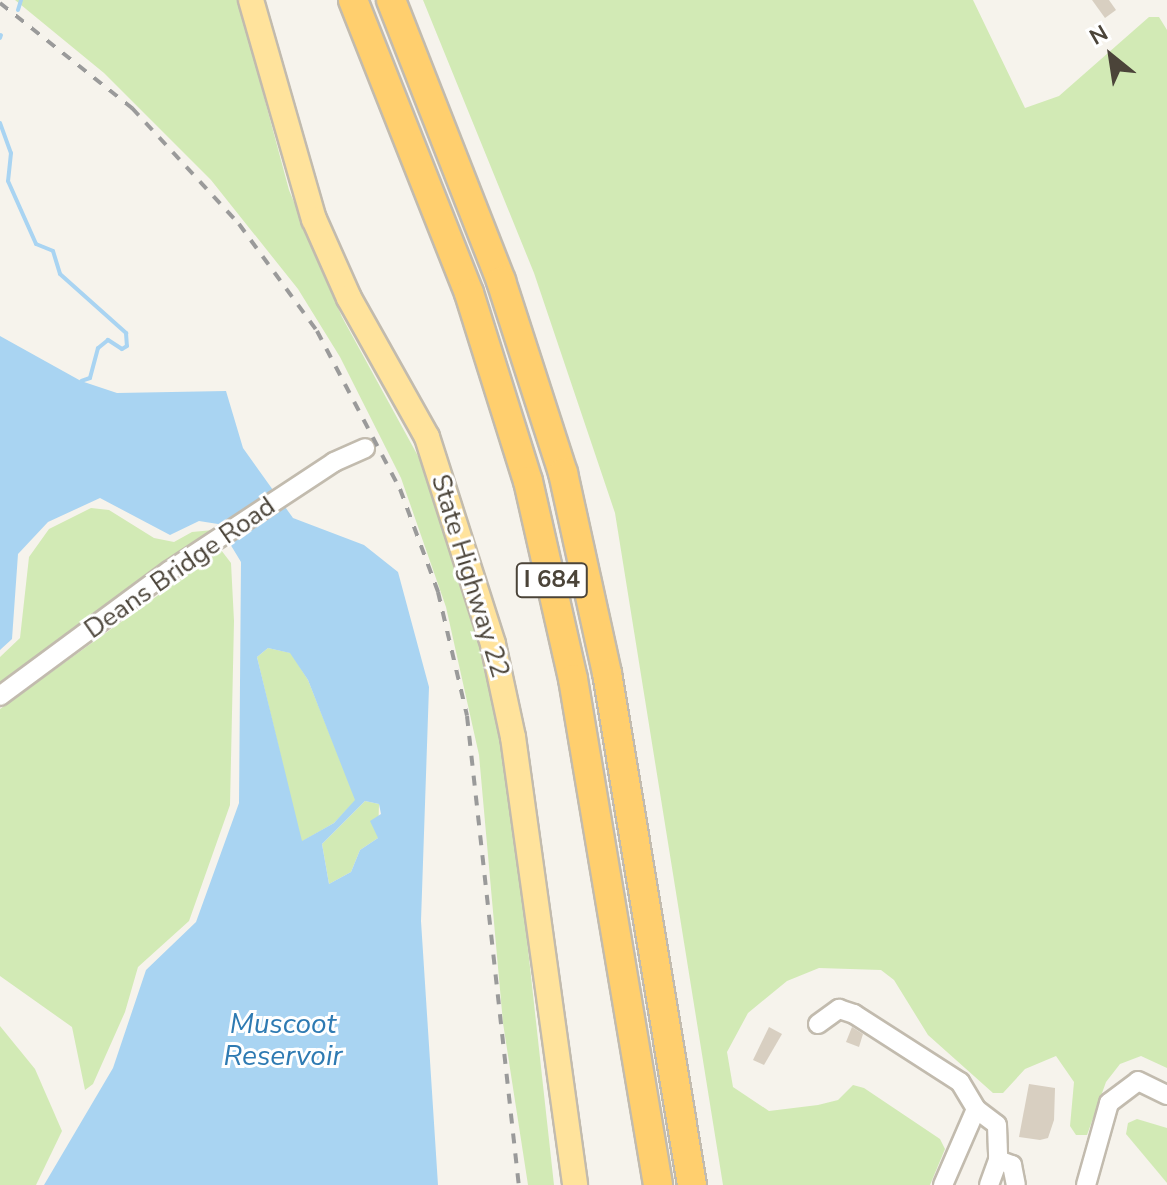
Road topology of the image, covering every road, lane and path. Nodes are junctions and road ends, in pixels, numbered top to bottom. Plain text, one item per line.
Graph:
1 (251, 0) edge
2 (353, 0) edge
3 (391, 0) edge
4 (365, 448) dead end
5 (0, 696) edge
6 (818, 1024) dead end
7 (1167, 1095) edge
8 (976, 1109) junction
9 (998, 1160) junction
10 (575, 1185) edge
11 (658, 1185) edge
12 (692, 1185) edge
13 (943, 1185) edge
14 (989, 1185) edge
15 (1016, 1185) edge
16 (1086, 1185) edge

1 - 10 main road, State Highway 22
2 - 11 highway, I 684
3 - 12 highway, I 684
4 - 5 street, Deans Bridge Road
6 - 8 street
7 - 16 street
8 - 9 street
8 - 13 street
9 - 14 street
9 - 15 street

